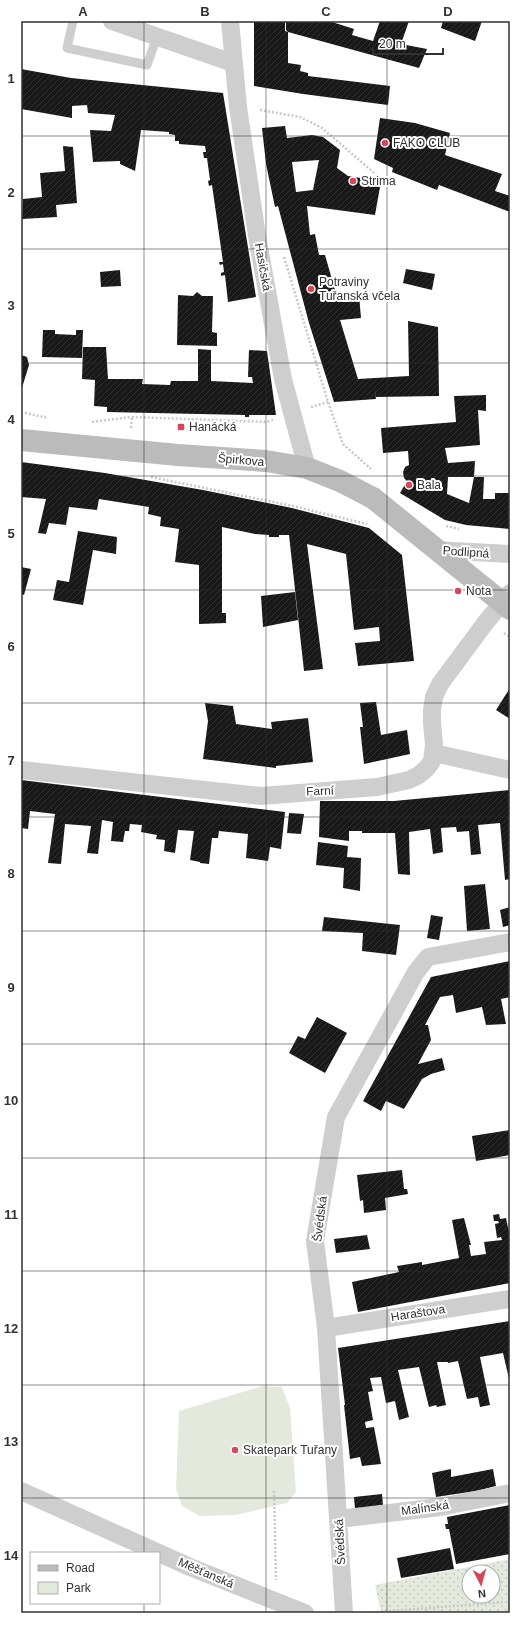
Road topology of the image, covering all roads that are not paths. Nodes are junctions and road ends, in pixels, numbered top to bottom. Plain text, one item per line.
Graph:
1 (72, 21) edge
2 (112, 21) edge
3 (230, 21) edge
4 (157, 37) junction
5 (233, 63) junction
6 (21, 440) edge
7 (307, 468) junction
8 (435, 550) junction
9 (510, 554) edge
10 (507, 602) edge
11 (434, 753) junction
12 (21, 770) edge
13 (510, 770) edge
14 (510, 942) edge
15 (510, 1299) edge
16 (326, 1328) junction
17 (21, 1491) edge
18 (510, 1493) edge
19 (339, 1519) junction
20 (157, 1552) edge
21 (160, 1554) edge
22 (305, 1613) edge
23 (344, 1613) edge

1 - 4 lane
2 - 4 street
3 - 5 street, Hasičská
4 - 5 street
5 - 7 street, Hasičská
6 - 7 main road, Špirkova
7 - 8 main road, Špirkova
8 - 9 street, Podlipná
8 - 10 main road, Podlipná
10 - 11 street
11 - 12 street, Farní
11 - 13 street
14 - 16 street, Švédská
15 - 16 street, Haraštova
16 - 19 street, Švédská
17 - 20 street, Měšťanská
18 - 19 street, Malínská
19 - 23 street, Švédská
21 - 22 street, Měšťanská

